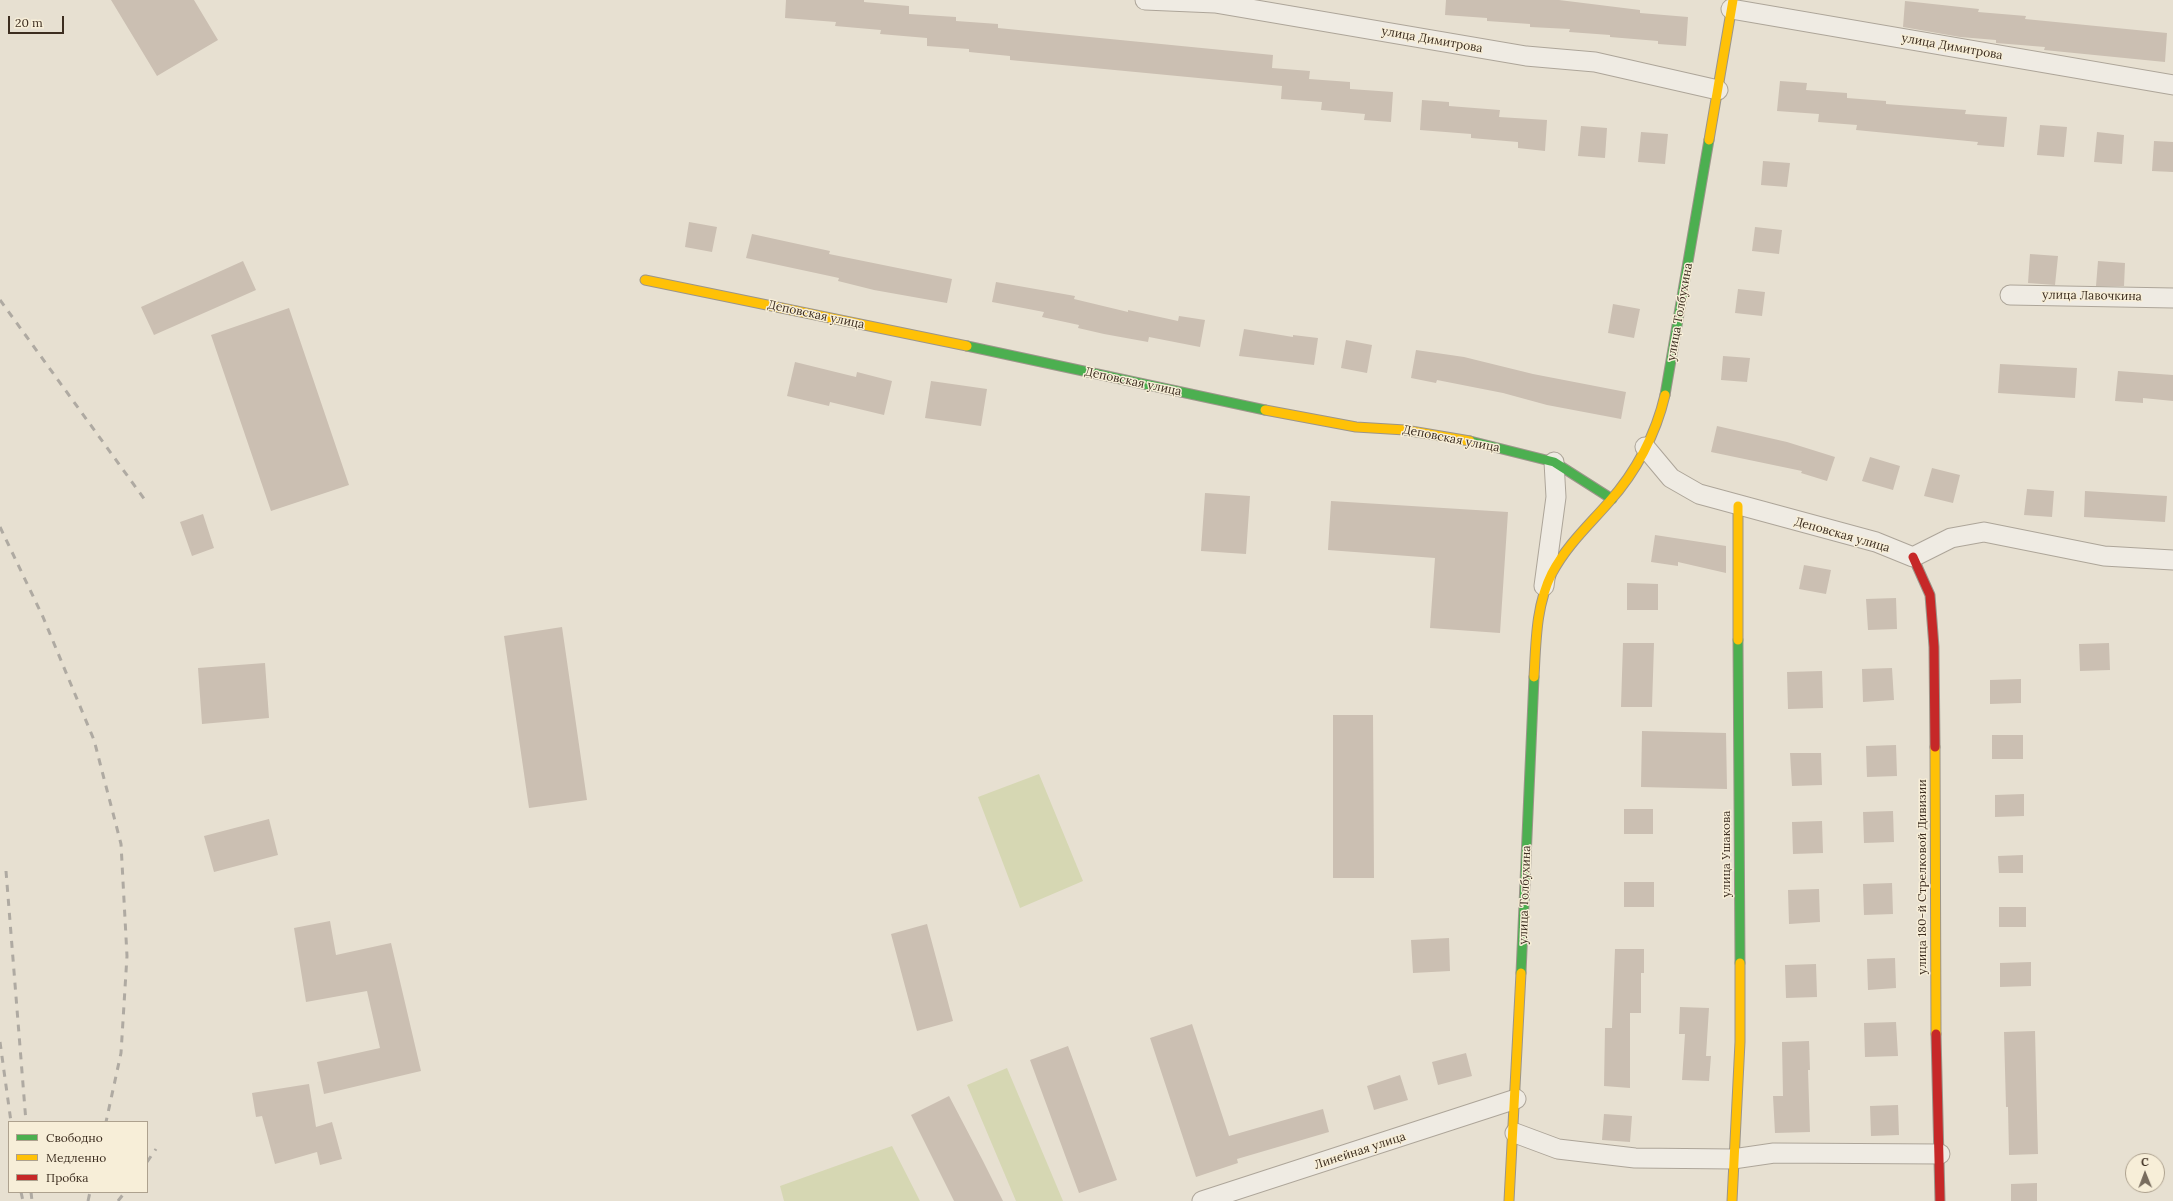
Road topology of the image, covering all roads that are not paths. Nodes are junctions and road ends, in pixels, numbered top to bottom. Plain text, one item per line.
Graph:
1 (1145, 0) edge
2 (1732, 5) edge
3 (2173, 85) edge
4 (1718, 90) junction
5 (645, 280) dead end
6 (2010, 295) dead end
7 (2173, 298) edge
8 (1646, 447) junction
9 (1554, 462) junction
10 (1612, 499) junction
11 (1738, 506) junction
12 (1913, 557) junction
13 (2173, 560) edge
14 (1543, 590) junction
15 (1516, 1099) junction
16 (1514, 1132) junction
17 (1940, 1154) junction
18 (1733, 1159) junction
19 (1202, 1201) edge
20 (1509, 1201) edge
21 (1732, 1201) edge
22 (1940, 1201) edge

1 - 4 street, улица Димитрова
2 - 3 street, улица Димитрова
2 - 4 street, улица Толбухина
4 - 8 street, улица Толбухина
5 - 9 street, Деповская улица
6 - 7 street, улица Лавочкина
8 - 10 street, улица Толбухина
8 - 11 street, Деповская улица
9 - 10 street, Деповская улица
9 - 14 street, улица Толбухина
10 - 14 street, улица Толбухина
11 - 12 street, Деповская улица
11 - 18 street, улица Ушакова
12 - 13 street
12 - 17 street, улица 180-й Стрелковой Дивизии
14 - 15 street, улица Толбухина
15 - 16 street, улица Толбухина
15 - 19 street, Линейная улица
16 - 18 street
16 - 20 street, улица Толбухина
17 - 18 street
17 - 22 street, улица 180-й Стрелковой Дивизии
18 - 21 street, улица Ушакова

